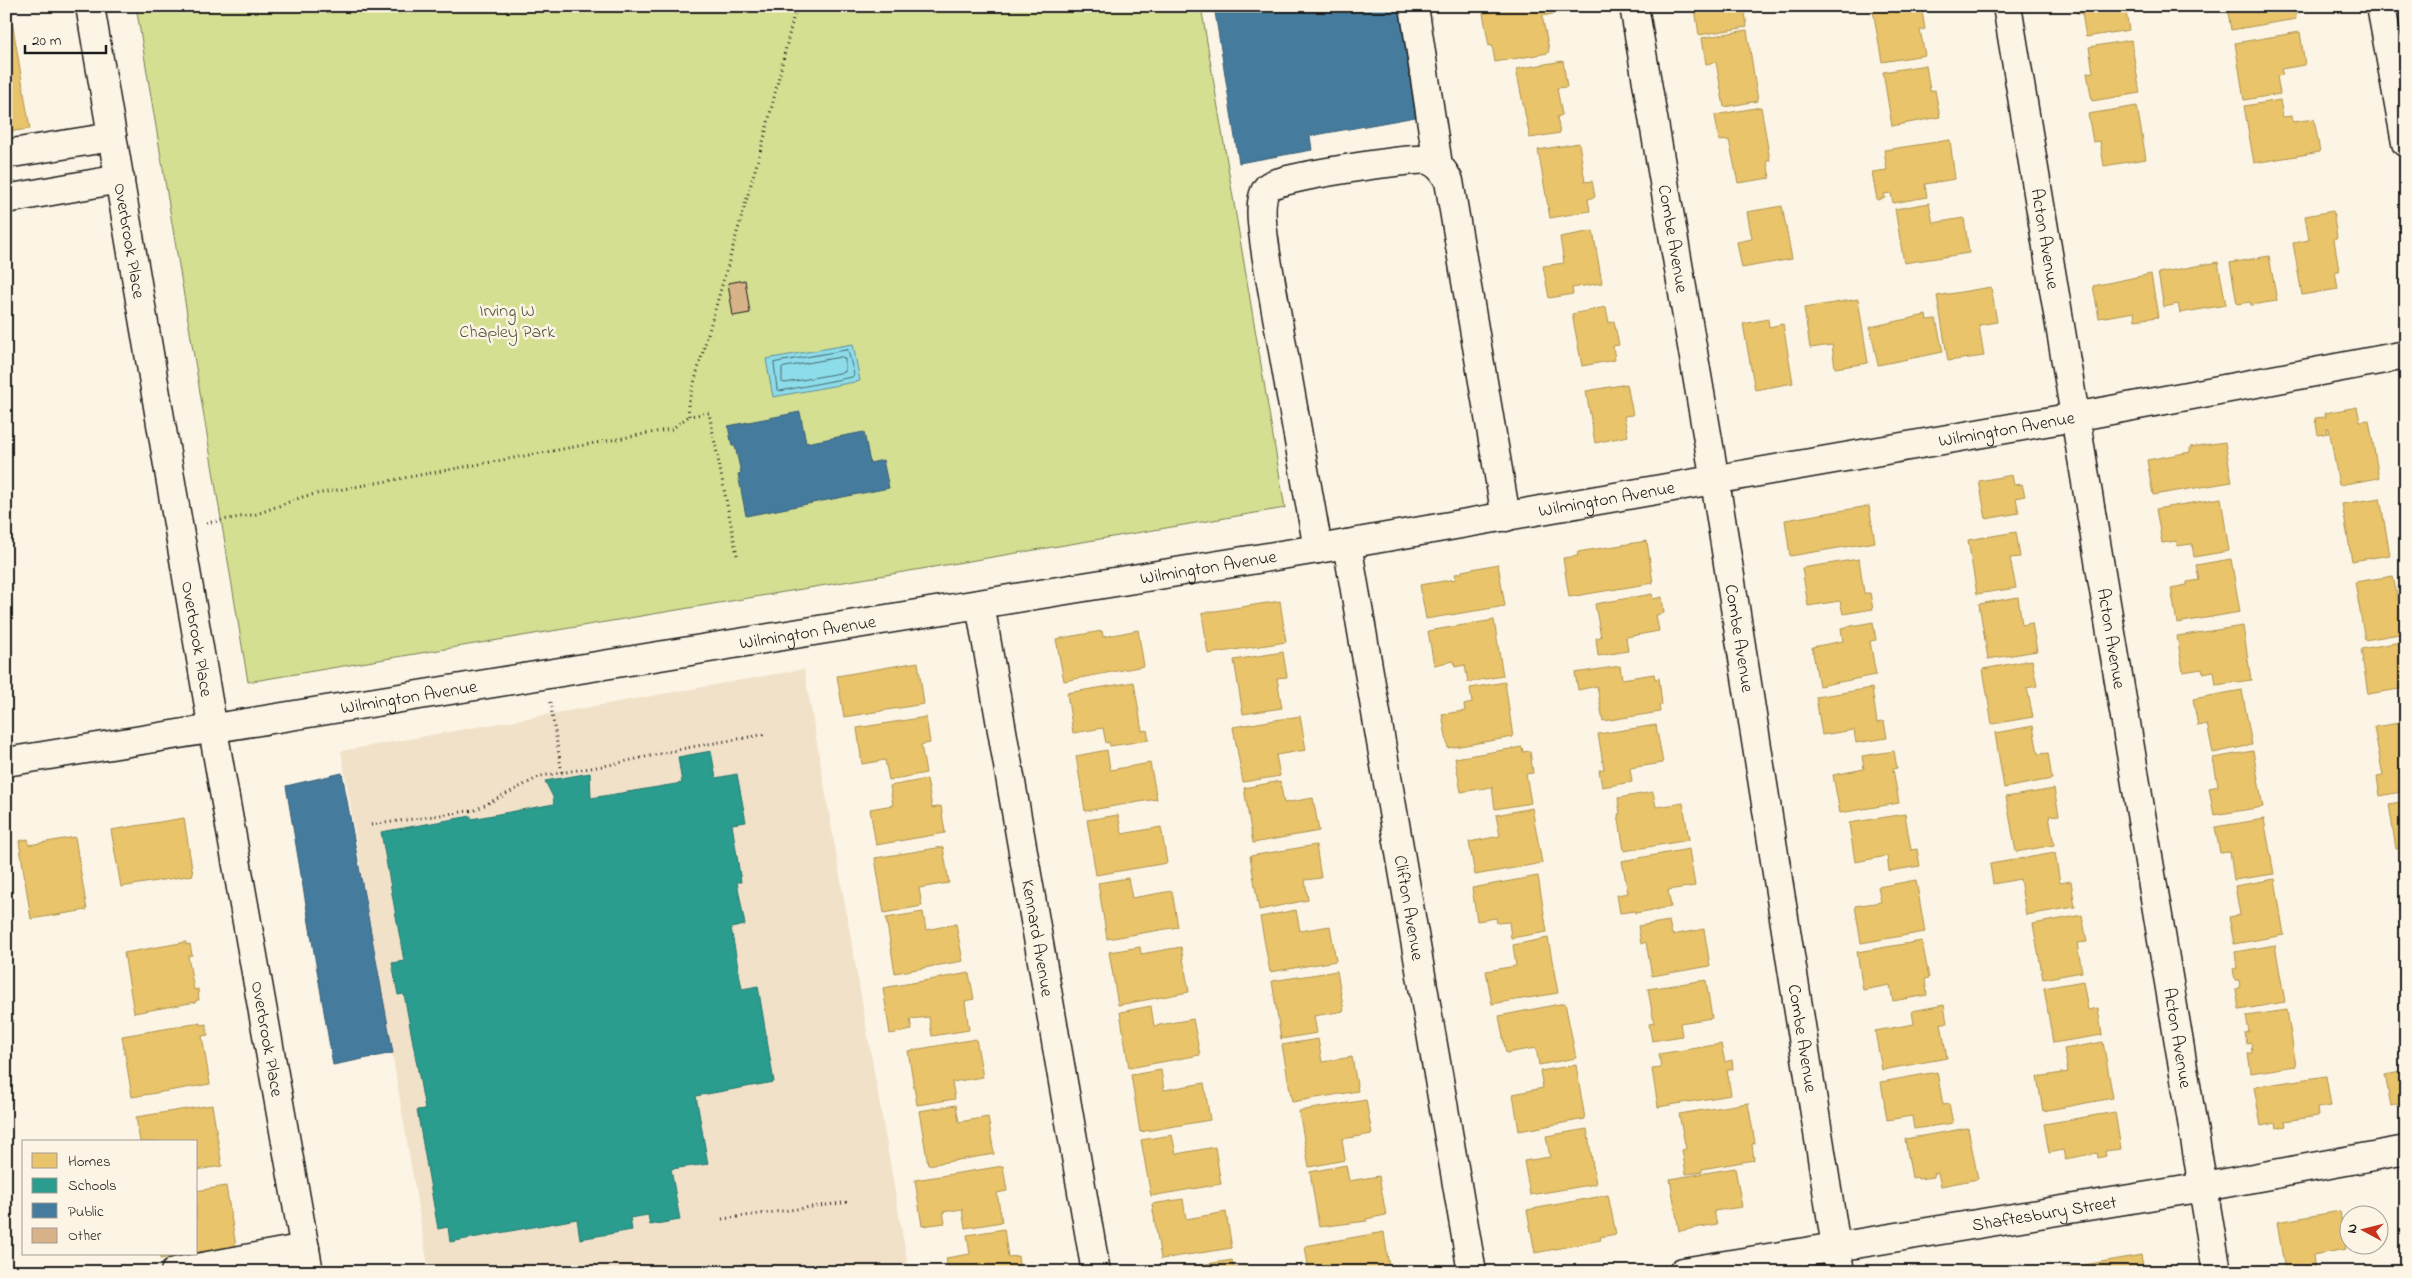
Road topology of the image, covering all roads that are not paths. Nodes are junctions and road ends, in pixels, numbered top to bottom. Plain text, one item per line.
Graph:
1 (90, 6) edge
2 (1414, 6) edge
3 (1634, 6) edge
4 (2008, 6) edge
5 (2381, 6) edge
6 (112, 137) junction
7 (2406, 143) edge
8 (6, 154) edge
9 (1438, 165) junction
10 (120, 179) junction
11 (6, 198) edge
12 (2406, 356) edge
13 (2074, 417) junction
14 (1715, 481) junction
15 (1506, 517) junction
16 (1347, 544) junction
17 (1318, 549) junction
18 (980, 604) junction
19 (213, 730) junction
20 (6, 762) edge
21 (2406, 1150) edge
22 (2204, 1187) junction
23 (1838, 1259) edge
24 (307, 1260) edge
25 (175, 1272) edge
26 (1096, 1272) edge
27 (1472, 1272) edge
28 (1683, 1272) edge
29 (2217, 1272) edge

1 - 6 street, Overbrook Place
2 - 9 street
3 - 14 street, Combe Avenue
4 - 13 street, Acton Avenue
5 - 7 street
6 - 8 street
6 - 10 street, Overbrook Place
9 - 15 street
9 - 17 street
10 - 11 street
10 - 19 street, Overbrook Place
12 - 13 street, Wilmington Avenue
13 - 14 street, Wilmington Avenue
13 - 22 street, Acton Avenue
14 - 15 street, Wilmington Avenue
14 - 23 street, Combe Avenue
15 - 16 street, Wilmington Avenue
16 - 17 street, Wilmington Avenue
16 - 27 street, Clifton Avenue
17 - 18 street, Wilmington Avenue
18 - 19 street, Wilmington Avenue
18 - 26 street, Kennard Avenue
19 - 20 street, Wilmington Avenue
19 - 24 street, Overbrook Place
21 - 22 street, Shaftesbury Street
22 - 23 street, Shaftesbury Street
22 - 29 street, Acton Avenue
23 - 28 street, Shaftesbury Street
24 - 25 street

